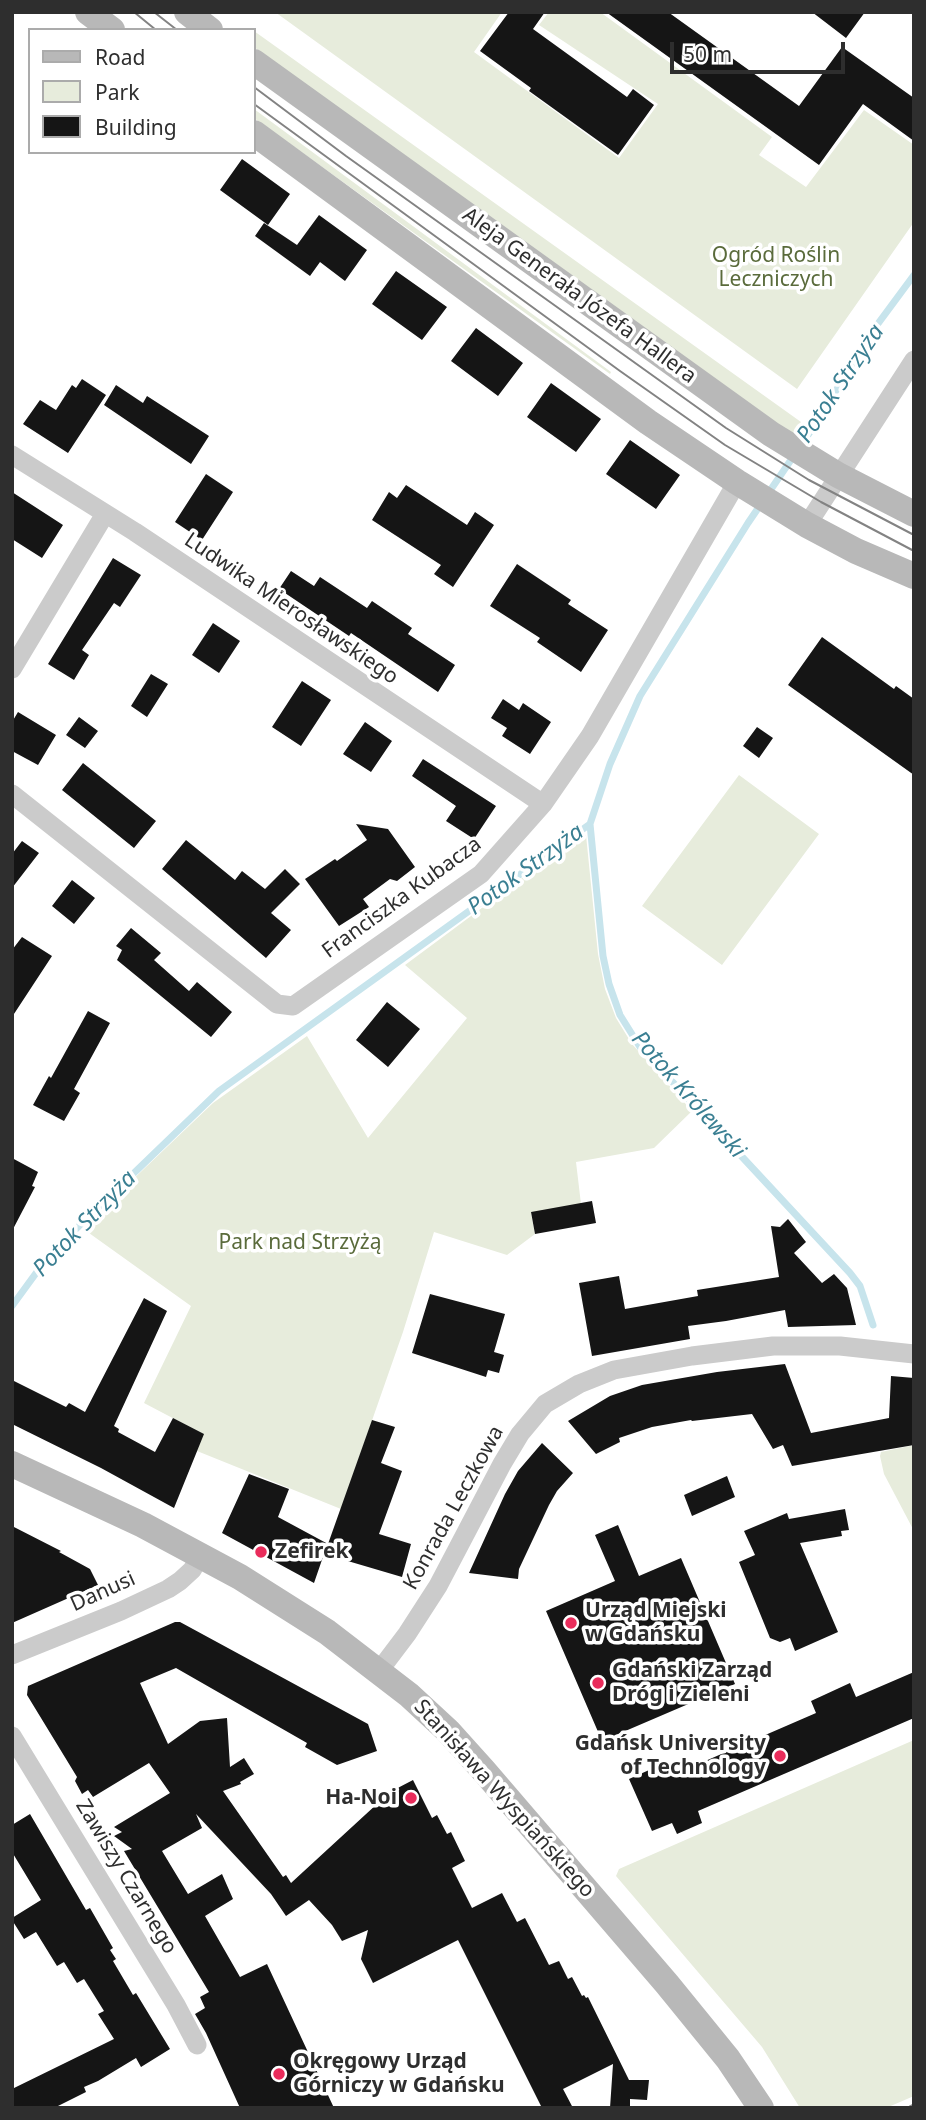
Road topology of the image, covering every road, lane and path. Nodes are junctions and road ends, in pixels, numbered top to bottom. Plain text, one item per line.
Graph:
1 (88, 12) edge
2 (187, 12) edge
3 (109, 28) edge
4 (207, 28) edge
5 (256, 63) edge
6 (256, 135) edge
7 (914, 360) edge
8 (12, 455) edge
9 (838, 475) junction
10 (737, 482) junction
11 (105, 514) junction
12 (914, 514) edge
13 (807, 525) junction
14 (914, 576) edge
15 (12, 669) edge
16 (12, 794) edge
17 (543, 804) junction
18 (914, 1354) edge
19 (12, 1464) edge
20 (201, 1555) junction
21 (12, 1656) edge
22 (379, 1671) junction
23 (12, 1736) edge
24 (197, 2045) dead end
25 (752, 2105) edge

1 - 3 main road
2 - 4 main road
5 - 9 main road, Aleja Generała Józefa Hallera
6 - 10 main road
7 - 9 street
8 - 11 street, Ludwika Mierosławskiego
9 - 12 main road, Aleja Generała Józefa Hallera
9 - 13 street
10 - 13 main road
10 - 17 street, Franciszka Kubacza
11 - 15 street
11 - 17 street, Ludwika Mierosławskiego
13 - 14 main road
16 - 17 street, Franciszka Kubacza
18 - 22 street, Konrada Leczkowa
19 - 20 main road, Stanisława Wyspiańskiego
20 - 21 street, Danusi
20 - 22 main road, Stanisława Wyspiańskiego
22 - 25 main road, Stanisława Wyspiańskiego
23 - 24 street, Zawiszy Czarnego

